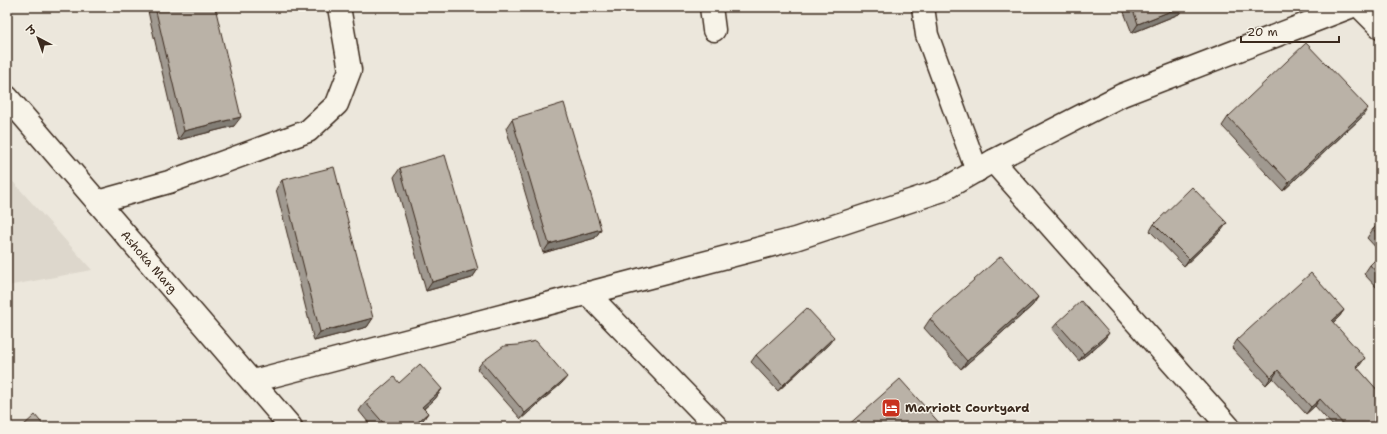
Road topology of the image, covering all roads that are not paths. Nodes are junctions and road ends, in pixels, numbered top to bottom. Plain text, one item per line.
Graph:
1 (339, 7) edge
2 (710, 7) edge
3 (923, 7) edge
4 (1350, 7) edge
5 (1360, 7) edge
6 (1380, 27) edge
7 (714, 30) dead end
8 (7, 97) edge
9 (985, 166) junction
10 (97, 202) junction
11 (587, 293) junction
12 (253, 381) junction
13 (291, 427) edge
14 (717, 427) edge
15 (1229, 427) edge

1 - 10 street
2 - 7 street
3 - 9 street
4 - 9 street
5 - 6 street
8 - 10 street, Ashoka Marg
9 - 11 street
9 - 15 street
10 - 12 street, Ashoka Marg
11 - 12 street
11 - 14 street
12 - 13 street, Ashoka Marg

